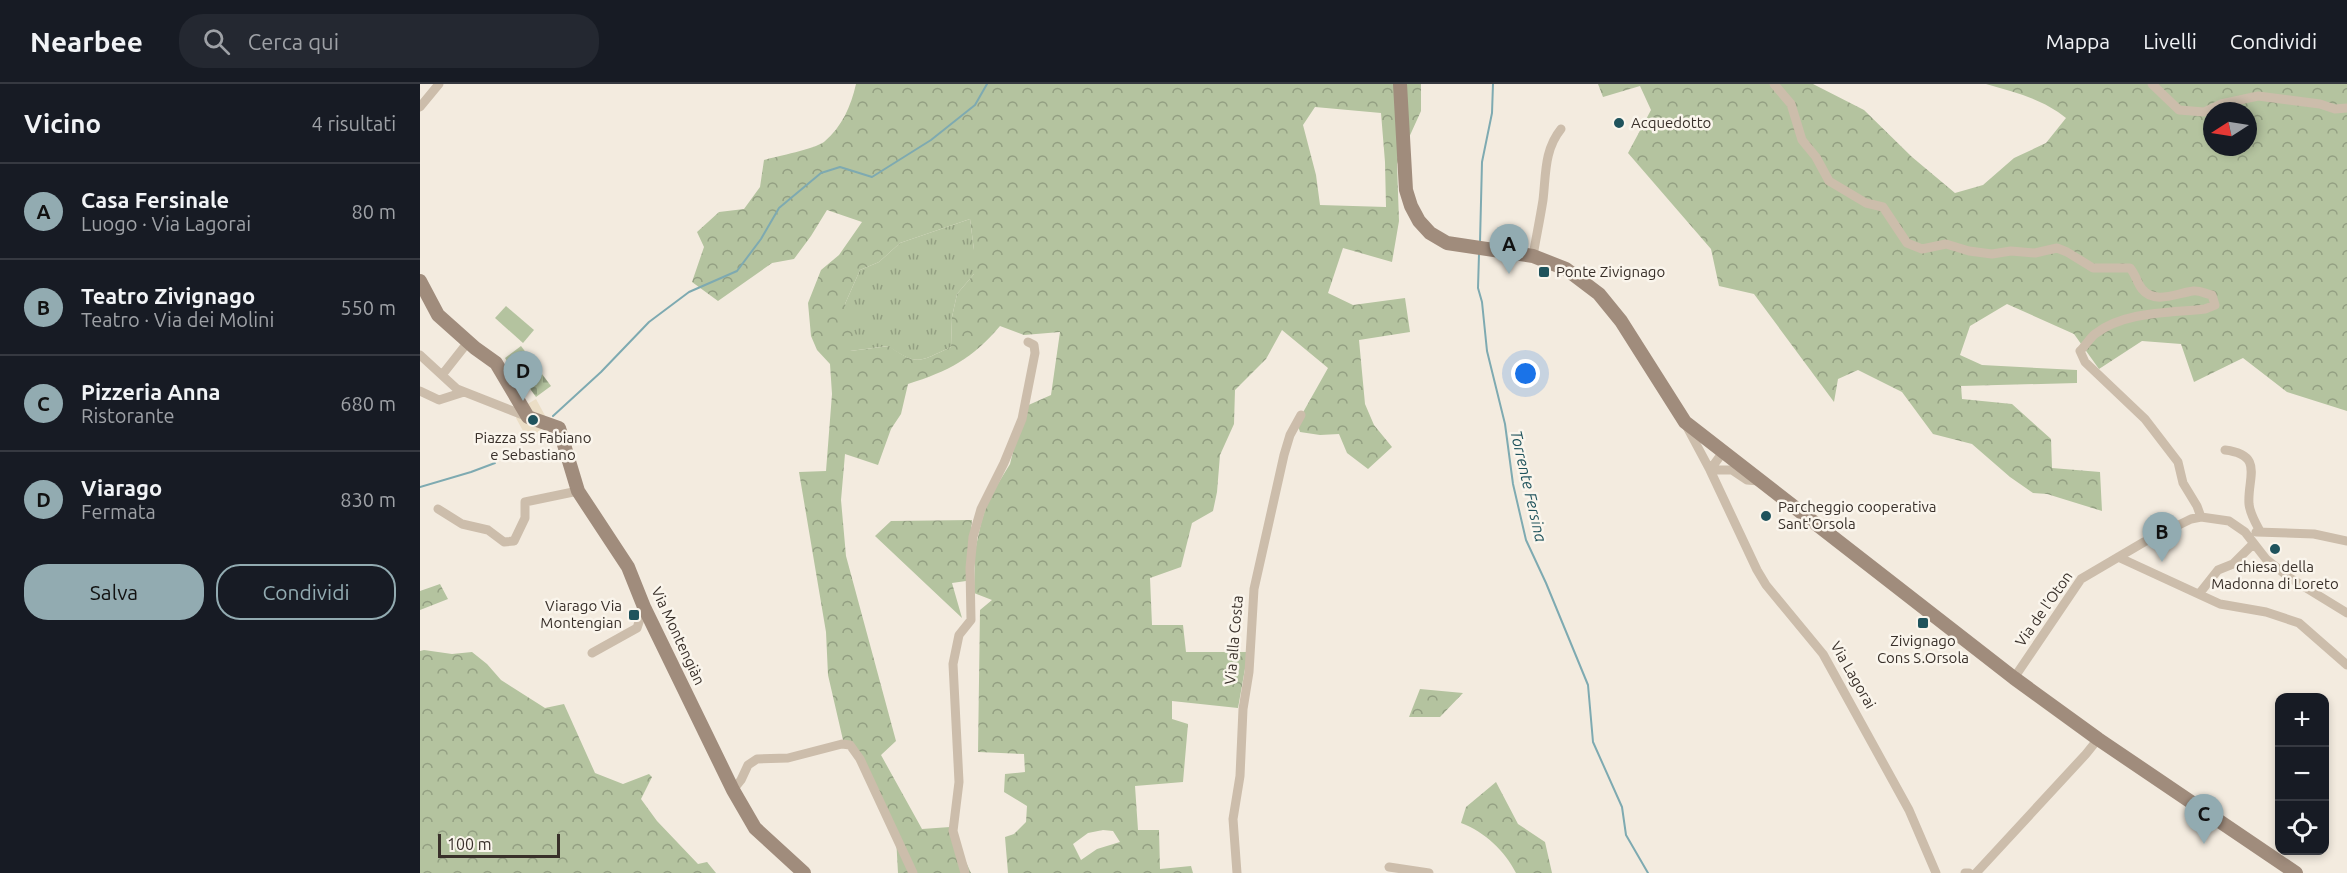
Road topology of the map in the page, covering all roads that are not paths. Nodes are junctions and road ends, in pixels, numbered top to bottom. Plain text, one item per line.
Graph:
1 (439, 84) edge
2 (1400, 84) edge
3 (1774, 84) edge
4 (2152, 84) edge
5 (420, 107) edge
6 (2347, 108) edge
7 (1561, 129) dead end
8 (1533, 256) junction
9 (420, 281) edge
10 (468, 342) junction
11 (1028, 342) dead end
12 (420, 355) edge
13 (442, 375) junction
14 (420, 391) edge
15 (464, 392) junction
16 (1301, 415) dead end
17 (528, 417) junction
18 (1685, 422) junction
19 (2225, 450) dead end
20 (1723, 452) junction
21 (1710, 470) junction
22 (1761, 481) junction
23 (578, 491) junction
24 (438, 508) dead end
25 (2201, 517) junction
26 (2259, 531) junction
27 (2251, 540) junction
28 (2347, 541) edge
29 (2118, 557) junction
30 (2199, 594) junction
31 (644, 607) junction
32 (2347, 613) edge
33 (592, 653) dead end
34 (2347, 665) edge
35 (2014, 678) junction
36 (2098, 739) junction
37 (733, 790) junction
38 (1389, 867) dead end
39 (804, 873) edge
40 (913, 873) edge
41 (965, 873) edge
42 (1237, 873) edge
43 (1429, 873) edge
44 (1936, 873) edge
45 (1976, 873) edge
46 (2296, 873) edge

1 - 5 street
2 - 8 main road, Via Lagorai
3 - 25 street
4 - 6 street
7 - 8 street
8 - 18 main road, Via Lagorai
9 - 10 main road
10 - 13 street
10 - 17 main road
11 - 41 street
12 - 13 street
13 - 15 street
14 - 15 street
15 - 17 street
16 - 42 street, Via alla Costa
17 - 23 main road, Via Montengiàn
18 - 20 main road, Via Lagorai
18 - 21 street, Via Lagorai
19 - 26 street
20 - 21 street
20 - 22 main road, Via Lagorai
21 - 22 street, Via Lagorai
21 - 44 street, Via Lagorai
22 - 35 main road, Via Lagorai
23 - 24 street
23 - 31 main road, Via Montengiàn
25 - 27 street
25 - 29 street, Via de l'Oton
26 - 27 street
26 - 28 street
27 - 30 street
27 - 32 street
29 - 30 street
29 - 35 street, Via de l'Oton
30 - 34 street
31 - 33 street
31 - 37 main road, Via Montengiàn
35 - 36 main road, Via Lagorai
36 - 45 street
36 - 46 main road, Via Lagorai
37 - 39 main road, Via Montengiàn
37 - 40 street
38 - 43 street

